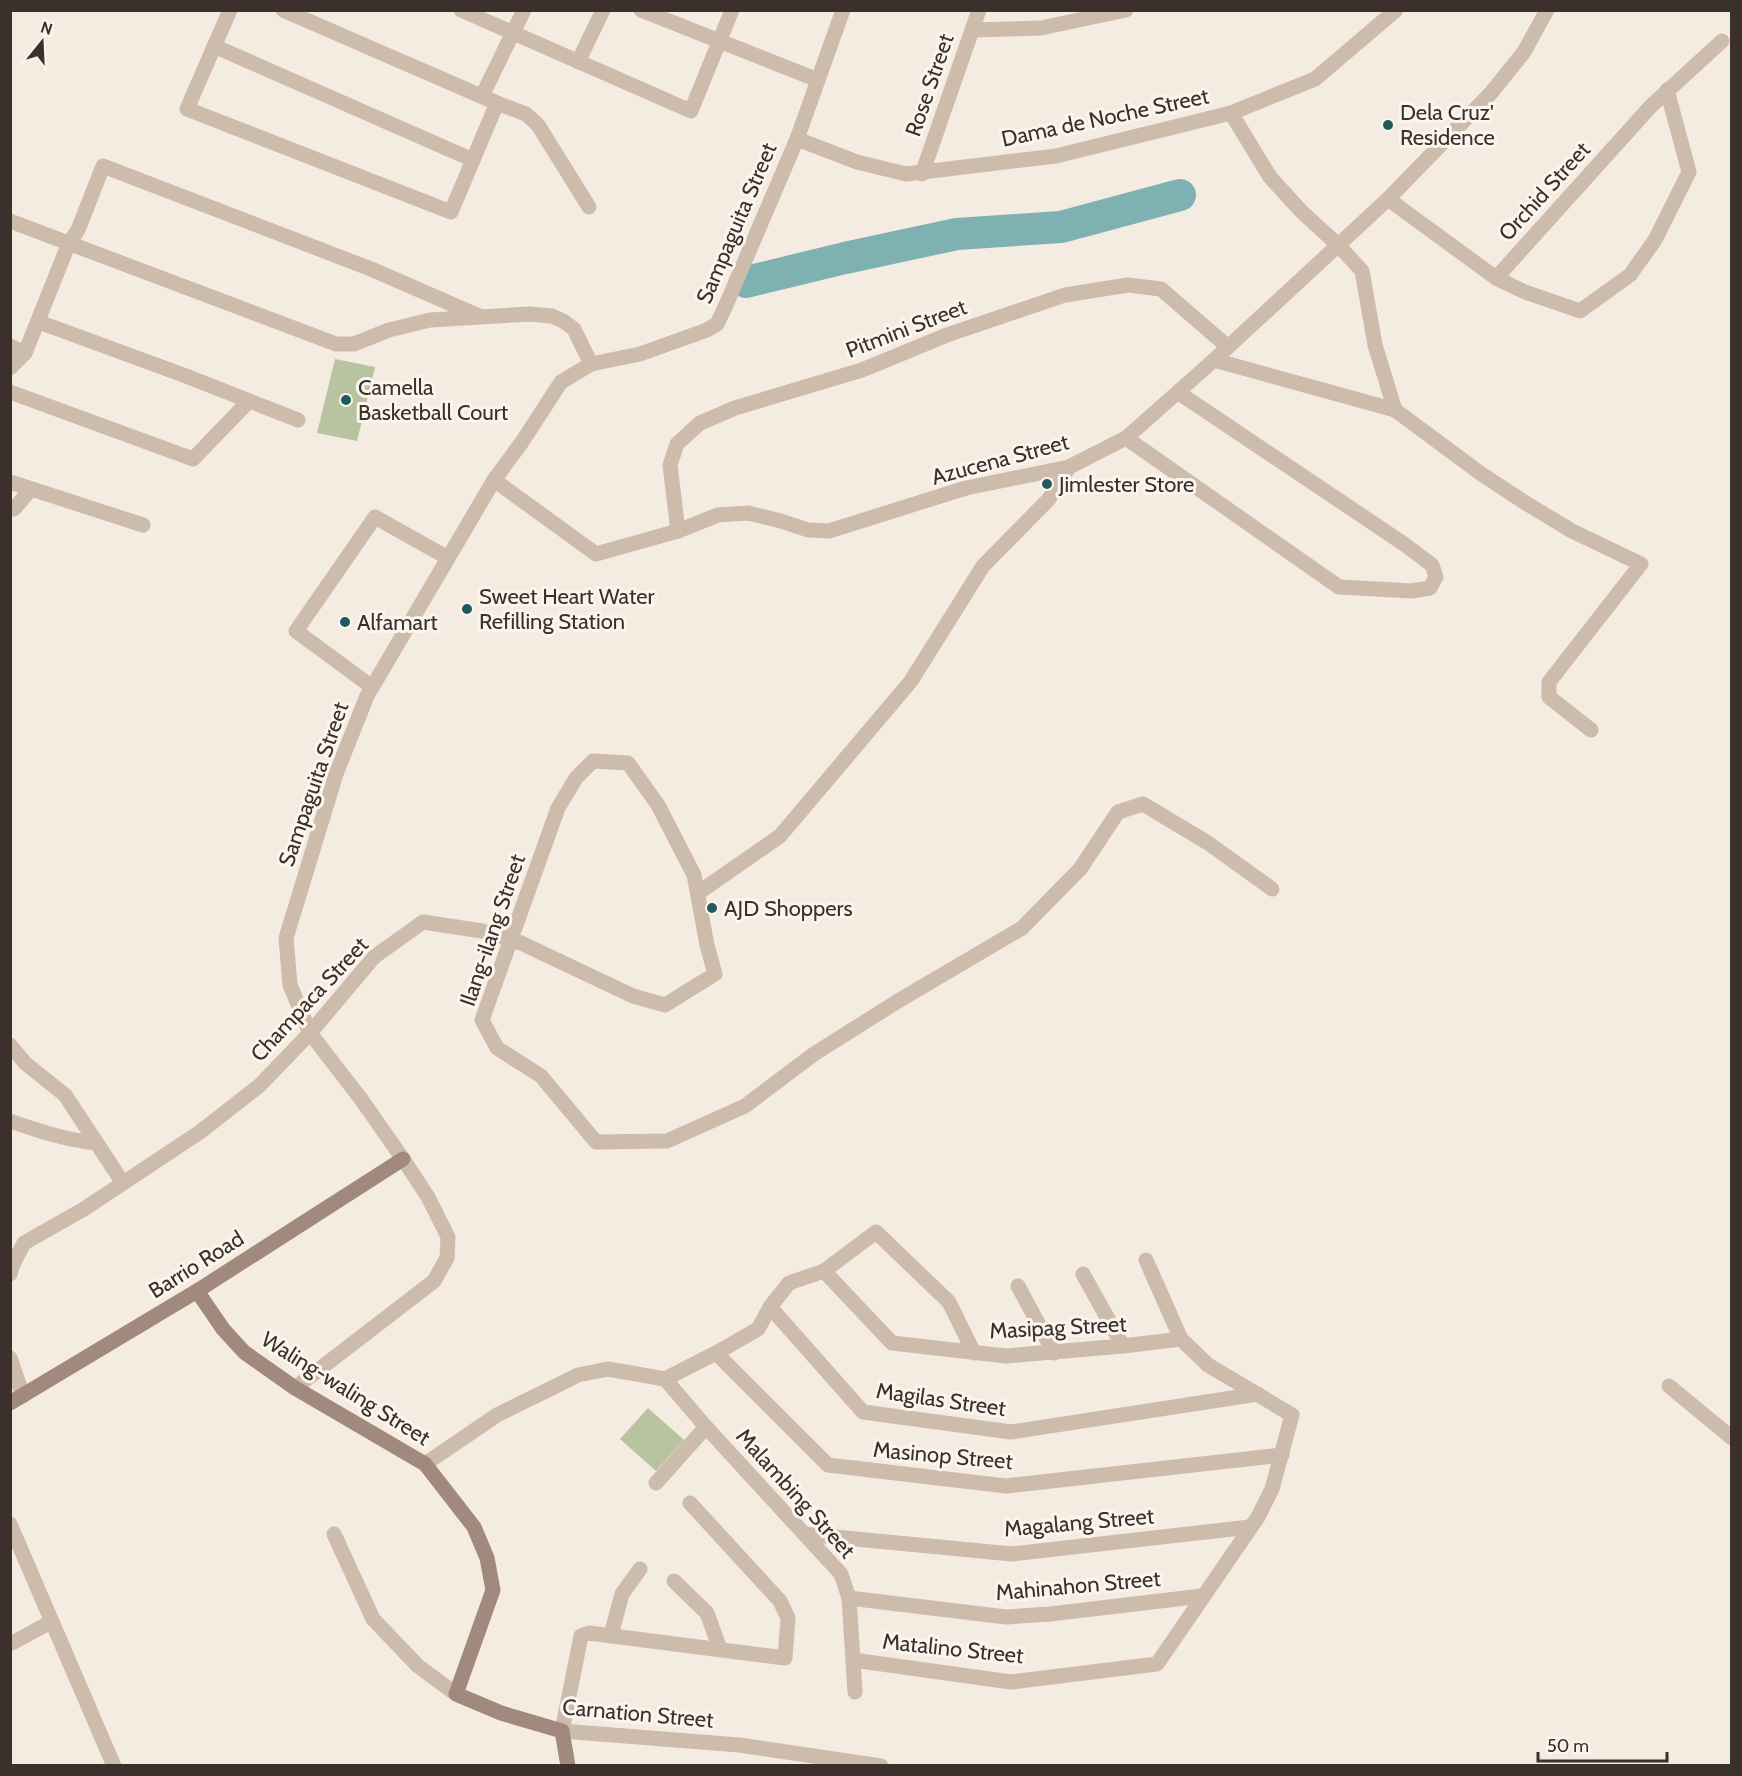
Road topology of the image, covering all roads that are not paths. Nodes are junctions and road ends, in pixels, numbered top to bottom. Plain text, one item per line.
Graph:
1 (230, 10) edge
2 (283, 10) edge
3 (461, 10) edge
4 (524, 10) edge
5 (603, 10) edge
6 (641, 10) edge
7 (732, 10) edge
8 (843, 10) edge
9 (979, 10) edge
10 (1126, 10) edge
11 (1396, 10) edge
12 (1547, 10) edge
13 (972, 30) junction
14 (513, 34) junction
15 (1722, 41) dead end
16 (720, 42) junction
17 (214, 46) junction
18 (578, 62) junction
19 (818, 80) junction
20 (1667, 90) junction
21 (482, 96) junction
22 (497, 103) junction
23 (1231, 113) junction
24 (797, 139) junction
25 (473, 160) junction
26 (922, 174) junction
27 (1388, 199) junction
28 (589, 207) dead end
29 (10, 221) edge
30 (69, 243) junction
31 (1340, 246) junction
32 (1496, 278) junction
33 (481, 318) junction
34 (39, 322) junction
35 (10, 346) edge
36 (1228, 347) junction
37 (25, 353) junction
38 (1214, 360) junction
39 (591, 364) junction
40 (10, 368) edge
41 (10, 392) edge
42 (1179, 393) junction
43 (249, 401) junction
44 (1395, 410) junction
45 (298, 420) dead end
46 (1126, 438) junction
47 (1069, 467) junction
48 (494, 480) junction
49 (10, 482) edge
50 (31, 489) junction
51 (10, 506) edge
52 (143, 525) dead end
53 (678, 531) junction
54 (448, 558) junction
55 (372, 687) junction
56 (1591, 730) dead end
57 (1272, 889) dead end
58 (698, 893) junction
59 (511, 940) junction
60 (715, 974) joint
61 (310, 1033) junction
62 (10, 1046) edge
63 (10, 1121) edge
64 (96, 1143) junction
65 (403, 1159) junction
66 (123, 1183) junction
67 (1146, 1260) dead end
68 (824, 1271) junction
69 (10, 1274) edge
70 (1083, 1274) dead end
71 (1018, 1286) dead end
72 (197, 1291) junction
73 (770, 1307) junction
74 (1181, 1339) junction
75 (1123, 1346) junction
76 (716, 1353) junction
77 (974, 1353) junction
78 (1054, 1353) junction
79 (10, 1358) edge
80 (664, 1379) junction
81 (1669, 1386) dead end
82 (295, 1388) junction
83 (1258, 1394) junction
84 (16, 1400) edge
85 (706, 1427) junction
86 (1731, 1438) edge
87 (1282, 1455) junction
88 (425, 1464) junction
89 (656, 1483) dead end
90 (690, 1503) dead end
91 (10, 1524) edge
92 (1250, 1527) junction
93 (334, 1534) dead end
94 (804, 1534) junction
95 (640, 1569) dead end
96 (674, 1581) dead end
97 (1202, 1596) junction
98 (849, 1598) junction
99 (51, 1622) junction
100 (610, 1635) junction
101 (10, 1644) edge
102 (720, 1649) junction
103 (853, 1660) junction
104 (855, 1692) dead end
105 (456, 1694) junction
106 (562, 1731) junction
107 (114, 1766) edge
108 (568, 1766) edge
109 (881, 1766) edge

1 - 17 street
2 - 21 street
3 - 14 street
4 - 14 street
5 - 18 street
6 - 16 street
7 - 16 street
8 - 19 street, Sampaguita Street
9 - 13 street, Rose Street
10 - 13 street
11 - 23 street, Dama de Noche Street
12 - 27 street, Azucena Street
13 - 26 street, Rose Street
14 - 18 street
14 - 21 street
15 - 20 street, Orchid Street
16 - 18 street
16 - 19 street
17 - 25 street
17 - 25 street
19 - 24 street, Sampaguita Street
20 - 32 street, Orchid Street
20 - 32 street
21 - 22 street
22 - 25 street
22 - 28 street
23 - 26 street, Dama de Noche Street
23 - 31 street
24 - 26 street, Dama de Noche Street
24 - 39 street, Sampaguita Street
27 - 31 street, Azucena Street
27 - 32 street
29 - 30 street
30 - 33 street
30 - 33 street
30 - 34 street
31 - 36 street, Azucena Street
31 - 44 street
33 - 39 street
34 - 37 street
34 - 43 street
35 - 37 street
36 - 38 street, Azucena Street
36 - 53 street, Pitmini Street
37 - 40 street
38 - 42 street, Azucena Street
38 - 44 street
39 - 48 street, Sampaguita Street
41 - 43 street
42 - 46 street, Azucena Street
42 - 46 street
43 - 45 street
44 - 56 street
46 - 47 street, Azucena Street
47 - 53 street, Azucena Street
47 - 58 street
48 - 53 street, Azucena Street
48 - 54 street, Sampaguita Street
49 - 50 street
50 - 51 street
50 - 52 street
54 - 55 street, Sampaguita Street
54 - 55 street
55 - 61 street, Sampaguita Street
57 - 59 street, Ilang-ilang Street
58 - 59 street, Ilang-ilang Street
58 - 60 street, Ilang-ilang Street
59 - 60 street, Champaca Street
59 - 61 street, Champaca Street
61 - 65 street, Sampaguita Street
61 - 66 street, Champaca Street
62 - 64 street
63 - 64 street
64 - 66 street
65 - 72 street, Barrio Road
65 - 82 street, Sampaguita Street
66 - 69 street, Champaca Street
67 - 74 street
68 - 73 street
68 - 77 street, Masipag Street
68 - 77 street
70 - 75 street
71 - 78 street
72 - 82 street, Waling-waling Street
72 - 84 street, Barrio Road
73 - 76 street
73 - 83 street, Magilas Street
74 - 75 street, Masipag Street
74 - 83 street
75 - 78 street, Masipag Street
76 - 80 street
76 - 87 street, Masinop Street
77 - 78 street, Masipag Street
79 - 84 street
80 - 85 street, Malambing Street
80 - 88 street
81 - 86 street
82 - 88 street, Waling-waling Street
83 - 87 street
85 - 89 street
85 - 94 street, Malambing Street
87 - 92 street
88 - 105 street, Waling-waling Street
90 - 102 street
91 - 99 street
92 - 94 street, Magalang Street
92 - 97 street
93 - 105 street, Carnation Street
94 - 98 street, Malambing Street
95 - 100 street
96 - 102 street
97 - 98 street, Mahinahon Street
97 - 103 street, Matalino Street
98 - 103 street, Malambing Street
99 - 101 street
99 - 107 street
100 - 102 street
100 - 106 street
103 - 104 street, Malambing Street
105 - 106 street, Carnation Street
106 - 108 street
106 - 109 street, Carnation Street

